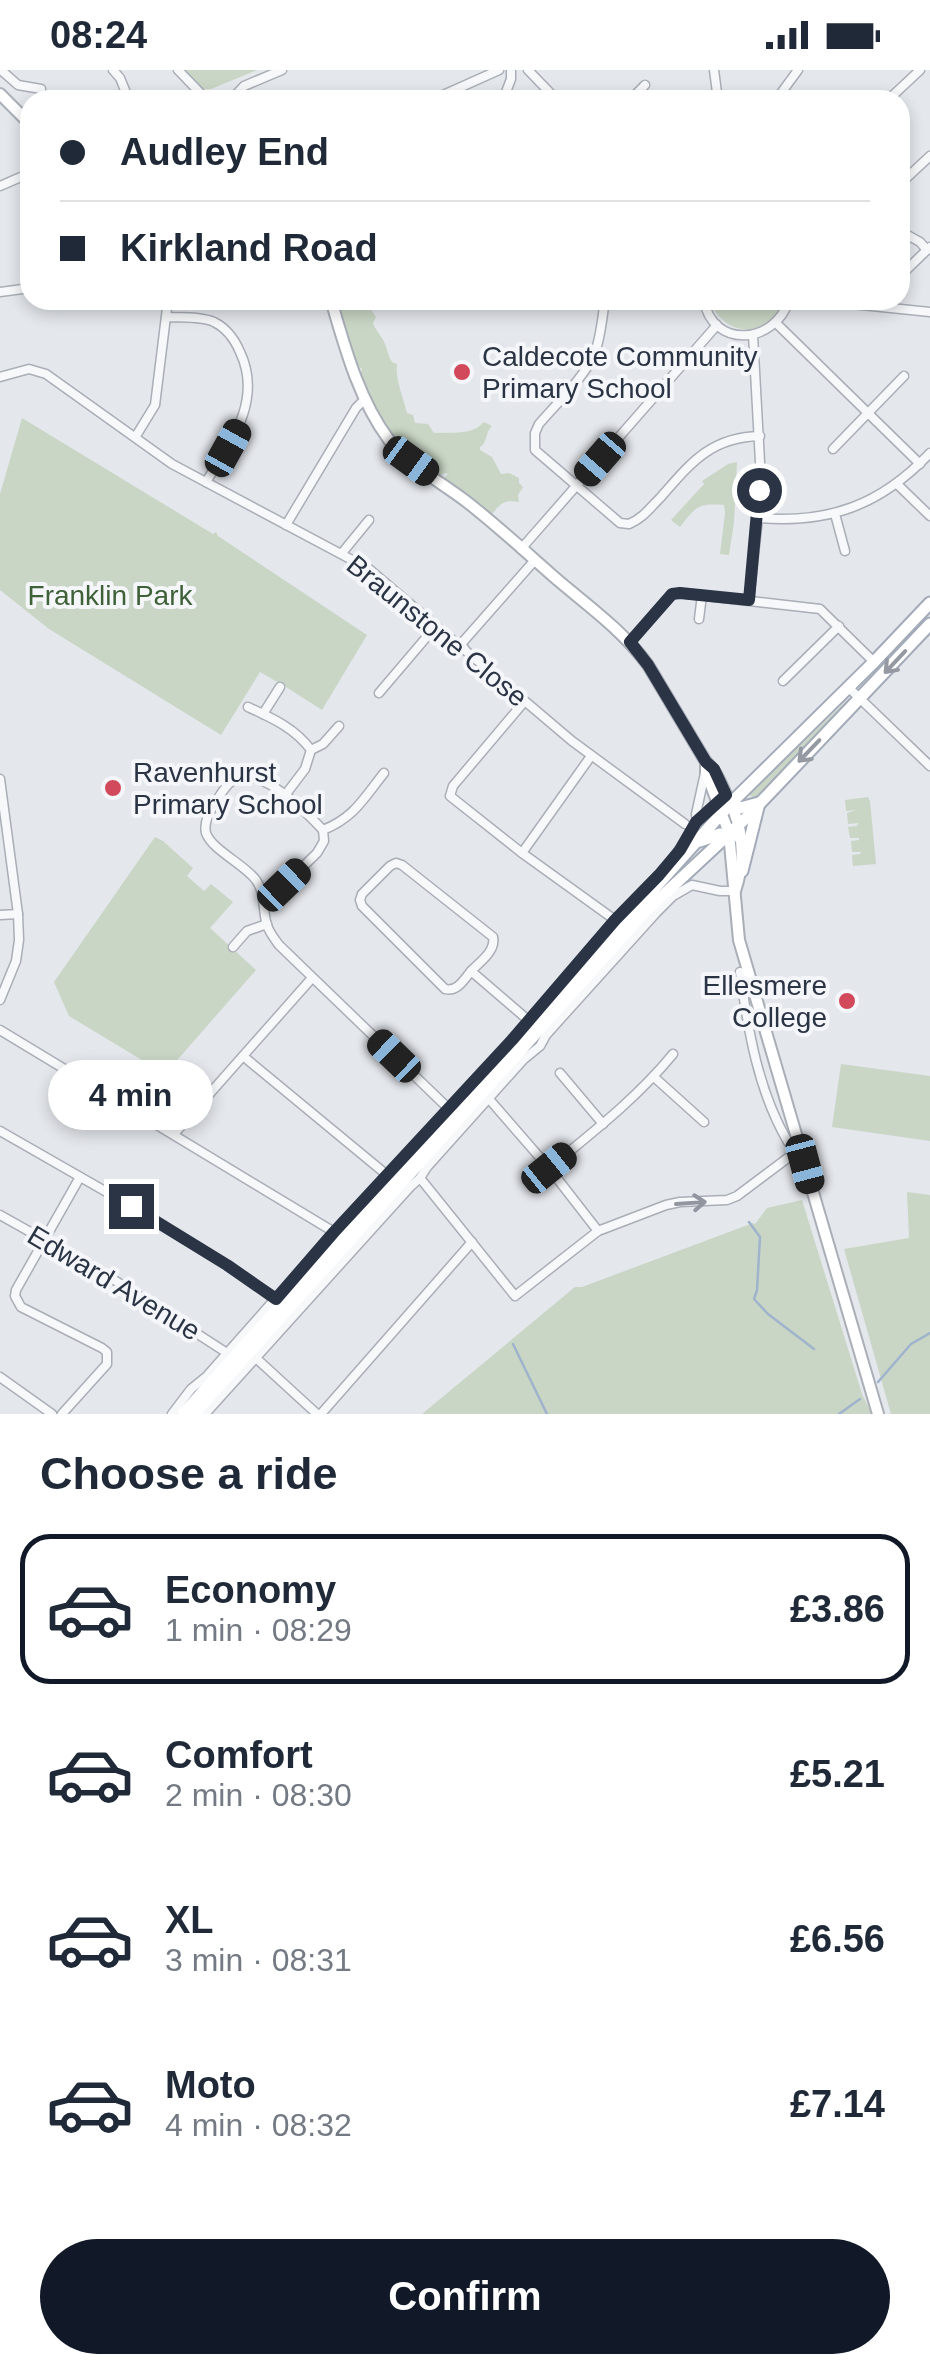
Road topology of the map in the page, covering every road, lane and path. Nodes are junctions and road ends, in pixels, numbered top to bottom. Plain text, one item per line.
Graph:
1 (1, 70) edge
2 (178, 70) edge
3 (282, 70) edge
4 (499, 70) edge
5 (511, 70) edge
6 (528, 70) edge
7 (920, 70) edge
8 (535, 78) junction
9 (510, 83) junction
10 (645, 85) dead end
11 (42, 89) dead end
12 (195, 90) edge
13 (241, 90) edge
14 (454, 90) edge
15 (507, 90) edge
16 (547, 90) edge
17 (640, 90) edge
18 (899, 90) edge
19 (0, 94) edge
20 (20, 114) edge
21 (930, 156) edge
22 (910, 175) edge
23 (928, 248) edge
24 (910, 266) edge
25 (167, 310) edge
26 (334, 310) edge
27 (604, 310) edge
28 (706, 310) edge
29 (785, 310) edge
30 (167, 317) junction
31 (776, 323) junction
32 (717, 325) junction
33 (753, 335) junction
34 (0, 376) edge
35 (904, 376) dead end
36 (365, 399) junction
37 (868, 412) junction
38 (136, 436) junction
39 (760, 436) junction
40 (832, 449) dead end
41 (930, 453) edge
42 (920, 464) junction
43 (206, 482) junction
44 (898, 484) junction
45 (576, 486) junction
46 (835, 514) junction
47 (930, 516) edge
48 (758, 518) junction
49 (369, 520) dead end
50 (286, 524) junction
51 (521, 549) junction
52 (845, 551) dead end
53 (342, 554) junction
54 (535, 560) junction
55 (702, 595) junction
56 (749, 600) junction
57 (930, 603) edge
58 (700, 619) dead end
59 (930, 624) edge
60 (436, 626) junction
61 (839, 626) junction
62 (630, 642) junction
63 (461, 644) junction
64 (874, 662) junction
65 (784, 681) dead end
66 (280, 686) dead end
67 (848, 687) junction
68 (394, 697) dead end
69 (859, 698) junction
70 (524, 702) junction
71 (248, 707) dead end
72 (264, 714) junction
73 (333, 728) dead end
74 (310, 750) junction
75 (930, 752) edge
76 (591, 756) junction
77 (926, 763) edge
78 (706, 767) junction
79 (377, 776) dead end
80 (0, 779) edge
81 (719, 780) junction
82 (748, 786) junction
83 (286, 794) junction
84 (724, 803) junction
85 (759, 803) junction
86 (696, 822) junction
87 (740, 822) junction
88 (685, 824) dead end
89 (323, 830) junction
90 (729, 833) junction
91 (700, 840) junction
92 (742, 841) junction
93 (4, 842) edge
94 (522, 853) junction
95 (706, 857) junction
96 (672, 870) junction
97 (737, 873) junction
98 (653, 880) junction
99 (735, 891) junction
100 (263, 894) junction
101 (18, 914) junction
102 (0, 915) edge
103 (615, 920) junction
104 (267, 924) junction
105 (234, 946) dead end
106 (471, 972) junction
107 (740, 972) dead end
108 (312, 978) junction
109 (0, 1000) edge
110 (528, 1020) junction
111 (0, 1030) edge
112 (672, 1054) dead end
113 (243, 1056) junction
114 (774, 1062) junction
115 (757, 1066) junction
116 (560, 1073) dead end
117 (654, 1077) junction
118 (489, 1099) junction
119 (448, 1108) junction
120 (704, 1122) dead end
121 (602, 1124) junction
122 (0, 1131) edge
123 (174, 1134) junction
124 (788, 1142) dead end
125 (801, 1150) junction
126 (549, 1168) junction
127 (387, 1175) junction
128 (80, 1177) junction
129 (420, 1178) junction
130 (0, 1215) edge
131 (598, 1231) junction
132 (334, 1232) junction
133 (45, 1241) junction
134 (472, 1242) junction
135 (276, 1299) junction
136 (227, 1353) junction
137 (256, 1359) junction
138 (0, 1377) edge
139 (52, 1414) edge
140 (62, 1414) edge
141 (172, 1414) edge
142 (182, 1414) edge
143 (194, 1414) edge
144 (205, 1414) edge
145 (319, 1414) edge
146 (878, 1414) edge

1 - 11 street
2 - 12 street
3 - 13 street
4 - 14 street
5 - 9 street
6 - 8 street
7 - 18 street
8 - 9 street
8 - 16 street
9 - 15 street
10 - 17 street
19 - 20 street
21 - 22 street
23 - 24 street
25 - 30 street
26 - 36 street
27 - 45 street
28 - 32 street
29 - 31 street
30 - 38 street
30 - 43 street
31 - 33 street
31 - 37 street
32 - 33 street
32 - 45 street
33 - 39 street
34 - 38 street, Braunstone Close
35 - 37 street
36 - 50 street
36 - 51 street
37 - 40 street
37 - 42 street
38 - 43 street, Braunstone Close
39 - 45 street
39 - 48 street
41 - 42 street
42 - 44 street
43 - 50 street, Braunstone Close
44 - 46 street
44 - 47 street
45 - 51 street
46 - 48 street
46 - 52 street
48 - 56 street
49 - 53 street
50 - 53 street, Braunstone Close
51 - 54 street
53 - 60 street, Braunstone Close
54 - 62 street
54 - 63 street
55 - 56 street
55 - 58 street
55 - 62 street
56 - 61 street
57 - 64 main road
59 -> 69 main road
60 - 63 street, Braunstone Close
60 - 68 street
61 - 64 street
61 - 65 street
62 - 78 street
63 - 70 street, Braunstone Close
64 - 67 main road
66 - 72 street
67 - 69 street
67 - 82 main road
69 - 77 street
69 -> 85 main road
70 - 76 street, Braunstone Close
70 - 94 street
71 - 72 street
72 - 74 street
73 - 74 street
74 - 83 street
75 - 77 street
76 - 88 street, Braunstone Close
76 - 94 street
78 - 81 street
78 - 84 street
78 - 86 street
79 - 89 street
80 - 93 street
81 - 82 street
81 - 84 street
82 - 84 main road
83 - 89 street
83 - 100 street
84 - 85 main road
84 - 86 street
84 - 87 street
84 - 90 street
84 - 91 main road
85 - 87 main road
85 - 97 main road
86 - 98 street
87 - 90 main road
87 - 92 street
89 - 100 street
90 - 91 main road
90 - 92 main road
90 - 95 main road
90 - 97 street
91 - 96 main road
92 - 97 street
93 - 101 street
94 - 103 street
95 - 97 street
95 - 143 main road
96 - 98 street
96 - 142 main road
97 - 99 street
98 - 103 street
99 - 114 street
99 - 118 street
100 - 104 street
101 - 102 street
101 - 109 street
103 - 110 street
104 - 105 street
104 - 108 street
106 - 106 street
106 - 110 street
107 - 115 street
108 - 113 street
108 - 119 street
110 - 119 street
111 - 123 street
112 - 117 street
113 - 123 street
113 - 127 street
114 - 115 street
114 - 125 street
115 - 124 street
116 - 121 street
117 - 120 street
117 - 121 street
118 - 126 street
118 - 129 street
119 - 127 street
121 - 126 street
122 - 128 street
123 - 132 street
131 -> 125 street
125 - 146 street
126 - 131 street
127 - 132 street
128 - 133 street
128 - 135 street
129 - 134 street
129 - 137 street
130 - 133 street, Edward Avenue
131 - 134 street
132 - 135 street
133 - 136 street, Edward Avenue
133 - 140 street
134 - 145 street
135 - 136 street
136 - 141 street
137 - 144 street
137 - 145 street
138 - 139 street

